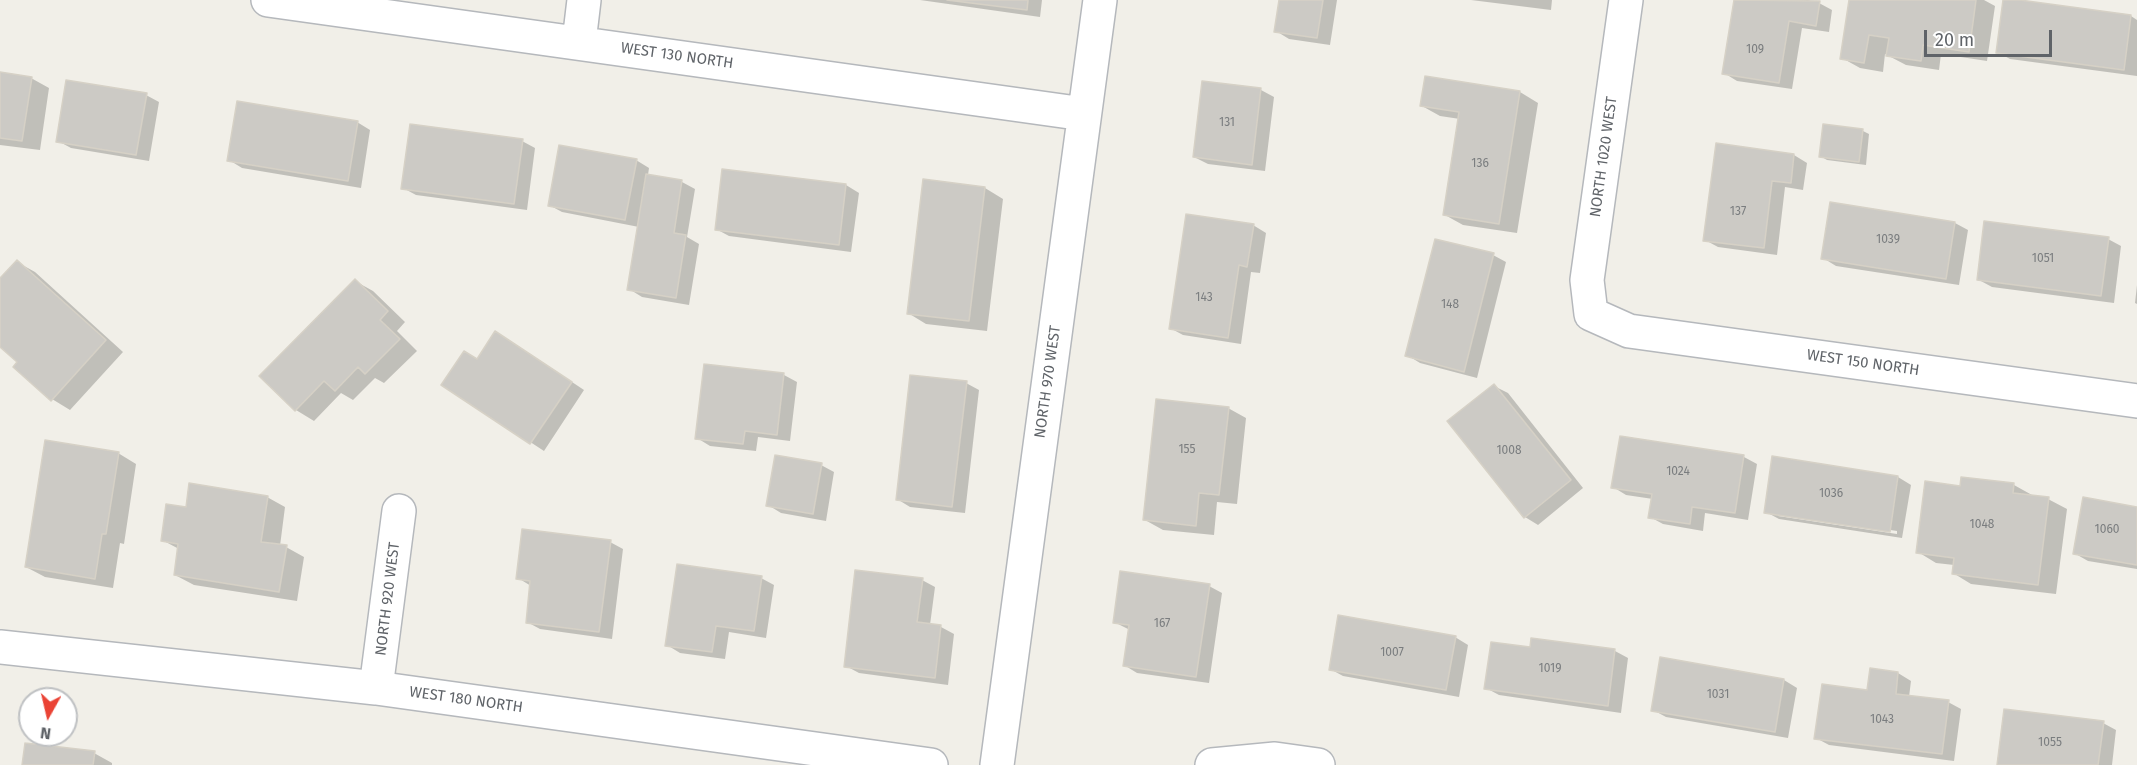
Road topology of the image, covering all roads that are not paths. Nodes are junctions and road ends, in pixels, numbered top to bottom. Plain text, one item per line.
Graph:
1 (268, 0) edge
2 (584, 0) edge
3 (1100, 0) edge
4 (1626, 0) edge
5 (579, 42) junction
6 (1084, 114) junction
7 (1591, 314) joint
8 (2137, 401) edge
9 (399, 511) dead end
10 (0, 647) edge
11 (376, 688) junction
12 (931, 765) edge
13 (997, 765) edge
14 (1212, 765) edge
15 (1318, 765) edge

1 - 5 street, WEST 130 NORTH
2 - 5 street
3 - 6 street, NORTH 970 WEST
4 - 7 street, NORTH 1020 WEST
5 - 6 street, WEST 130 NORTH
6 - 13 street, NORTH 970 WEST
7 - 8 street, WEST 150 NORTH
9 - 11 street, NORTH 920 WEST
10 - 11 street, WEST 180 NORTH
11 - 12 street, WEST 180 NORTH
14 - 15 street

